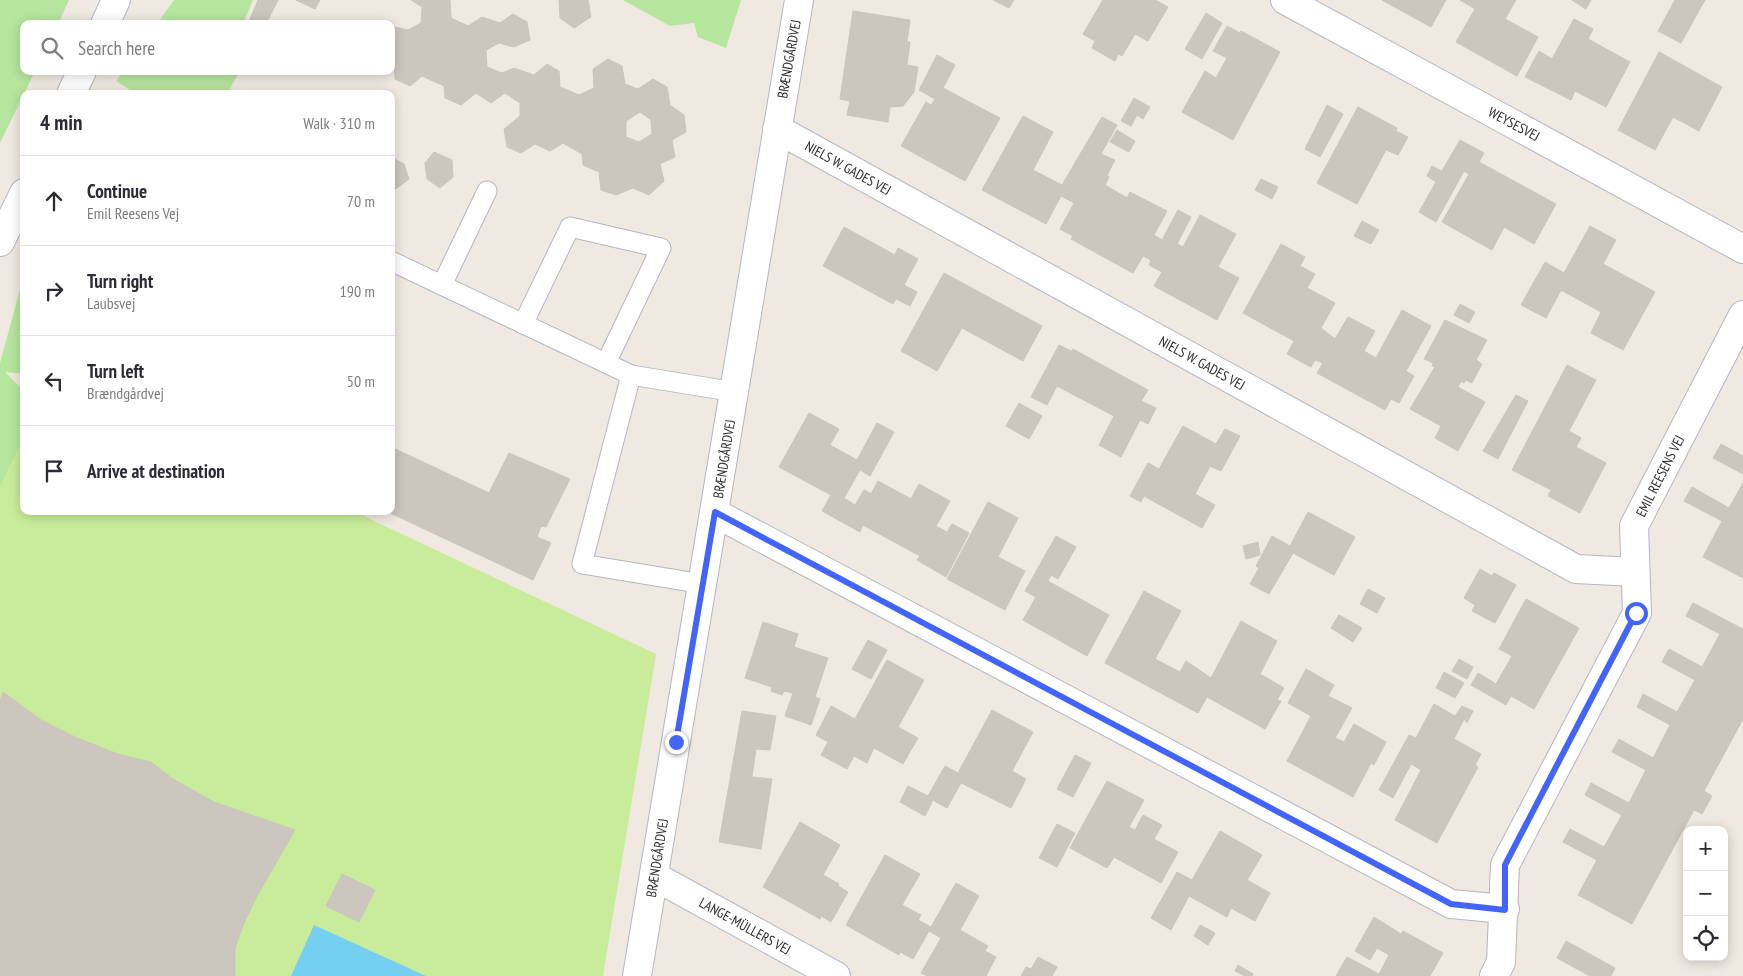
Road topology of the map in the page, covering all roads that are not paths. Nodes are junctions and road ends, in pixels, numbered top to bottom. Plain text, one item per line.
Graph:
1 (116, 0) edge
2 (799, 0) edge
3 (1285, 0) edge
4 (107, 20) edge
5 (80, 75) edge
6 (73, 90) edge
7 (777, 129) junction
8 (487, 191) dead end
9 (20, 201) edge
10 (0, 242) edge
11 (1743, 249) edge
12 (395, 263) edge
13 (442, 285) junction
14 (1743, 315) edge
15 (524, 324) junction
16 (606, 363) junction
17 (631, 376) junction
18 (735, 392) junction
19 (715, 512) junction
20 (1635, 572) junction
21 (703, 584) junction
22 (654, 876) junction
23 (1505, 910) junction
24 (637, 976) edge
25 (836, 976) edge
26 (1494, 976) edge

1 - 4 street
2 - 7 street, BRÆNDGÅRDVEJ
3 - 11 street, WEYSESVEJ
5 - 6 street
7 - 18 street, BRÆNDGÅRDVEJ
7 - 20 street, NIELS W. GADES VEJ
8 - 13 lane
9 - 10 street
12 - 13 lane
13 - 15 lane
14 - 20 street, EMIL REESENS VEJ
15 - 16 lane
15 - 16 lane
16 - 17 lane
17 - 18 lane
17 - 21 lane
18 - 19 street, BRÆNDGÅRDVEJ
19 - 21 street, BRÆNDGÅRDVEJ
19 - 23 street
20 - 23 street, EMIL REESENS VEJ
21 - 22 street, BRÆNDGÅRDVEJ
22 - 24 street, BRÆNDGÅRDVEJ
22 - 25 street, LANGE-MÜLLERS VEJ
23 - 26 street, EMIL REESENS VEJ

